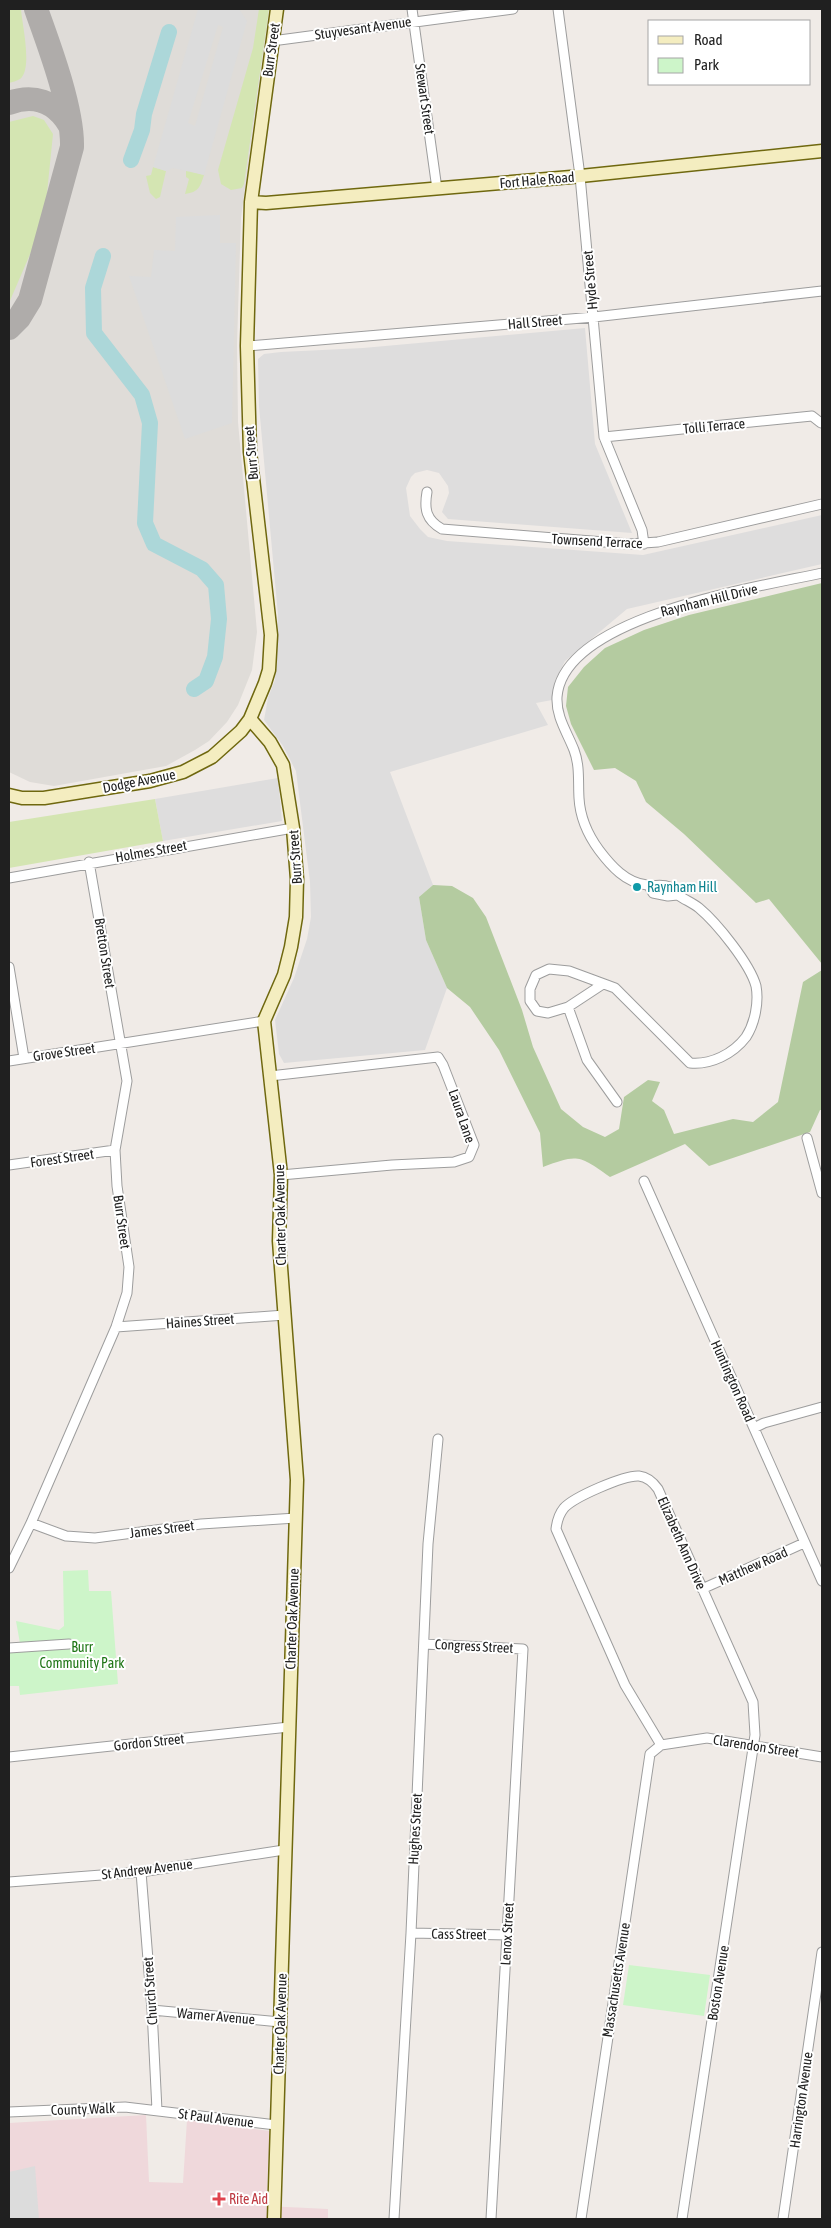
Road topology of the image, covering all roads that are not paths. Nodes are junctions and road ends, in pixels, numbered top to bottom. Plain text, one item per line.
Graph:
1 (277, 9) edge
2 (412, 9) edge
3 (513, 9) edge
4 (558, 9) edge
5 (414, 22) junction
6 (272, 40) junction
7 (822, 151) edge
8 (580, 176) junction
9 (438, 189) junction
10 (251, 202) junction
11 (822, 291) edge
12 (594, 317) junction
13 (247, 346) junction
14 (821, 423) edge
15 (604, 437) junction
16 (427, 492) dead end
17 (822, 504) edge
18 (644, 544) junction
19 (822, 573) edge
20 (250, 719) junction
21 (9, 795) edge
22 (293, 828) junction
23 (89, 862) junction
24 (9, 878) edge
25 (9, 967) edge
26 (603, 984) junction
27 (568, 1007) junction
28 (264, 1021) junction
29 (120, 1045) junction
30 (24, 1058) junction
31 (9, 1061) edge
32 (270, 1076) junction
33 (617, 1102) dead end
34 (807, 1138) dead end
35 (115, 1150) junction
36 (9, 1165) edge
37 (281, 1175) junction
38 (644, 1181) dead end
39 (822, 1193) edge
40 (284, 1315) junction
41 (116, 1327) junction
42 (822, 1407) edge
43 (754, 1428) junction
44 (438, 1439) dead end
45 (296, 1518) junction
46 (31, 1523) junction
47 (804, 1543) junction
48 (9, 1568) edge
49 (822, 1581) edge
50 (702, 1588) junction
51 (69, 1644) dead end
52 (424, 1644) junction
53 (9, 1648) edge
54 (523, 1649) joint
55 (289, 1727) junction
56 (661, 1746) junction
57 (753, 1747) junction
58 (9, 1757) edge
59 (822, 1757) edge
60 (284, 1850) junction
61 (141, 1872) junction
62 (9, 1882) edge
63 (410, 1933) junction
64 (508, 1935) junction
65 (822, 1956) edge
66 (152, 2010) junction
67 (280, 2022) junction
68 (156, 2110) junction
69 (9, 2112) edge
70 (276, 2125) junction
71 (274, 2219) edge
72 (394, 2219) edge
73 (491, 2219) edge
74 (581, 2219) edge
75 (682, 2219) edge
76 (783, 2219) edge

1 - 6 street, Burr Street
2 - 5 street, Stewart Street
3 - 5 street, Stuyvesant Avenue
4 - 8 street, Hyde Street
5 - 6 street, Stuyvesant Avenue
5 - 9 street, Stewart Street
6 - 10 street, Burr Street
7 - 8 street, Fort Hale Road
8 - 9 street, Fort Hale Road
8 - 12 street, Hyde Street
9 - 10 street, Fort Hale Road
10 - 13 street, Burr Street
11 - 12 street, Hall Street
12 - 13 street, Hall Street
12 - 15 street, Hyde Street
13 - 20 street, Burr Street
14 - 15 street, Tolli Terrace
15 - 18 street, Hyde Street
16 - 18 street, Townsend Terrace
17 - 18 street, Townsend Terrace
19 - 26 street, Raynham Hill Drive
20 - 21 street, Dodge Avenue
20 - 22 street, Burr Street
22 - 23 street, Holmes Street
22 - 28 street, Burr Street
23 - 24 street, Holmes Street
23 - 29 street, Bretton Street
25 - 30 street
26 - 27 street, Raynham Hill Drive
26 - 27 street, Raynham Hill Drive
27 - 33 street
28 - 29 street
28 - 32 street, Charter Oak Avenue
29 - 30 street, Grove Street
29 - 35 street, Burr Street
30 - 31 street, Grove Street
32 - 37 street, Charter Oak Avenue
32 - 37 street, Laura Lane
34 - 39 street
35 - 36 street, Forest Street
35 - 41 street, Burr Street
37 - 40 street, Charter Oak Avenue
38 - 43 street, Huntington Road
40 - 41 street, Haines Street
40 - 45 street, Charter Oak Avenue
41 - 46 street, Burr Street
42 - 43 street
43 - 47 street, Huntington Road
44 - 52 street, Hughes Street
45 - 46 street, James Street
45 - 55 street, Charter Oak Avenue
46 - 48 street, Burr Street
47 - 49 street, Huntington Road
47 - 50 street, Matthew Road
50 - 56 street, Elizabeth Ann Drive
50 - 57 street, Elizabeth Ann Drive
51 - 53 street
52 - 54 street, Congress Street
52 - 63 street, Hughes Street
54 - 64 street, Lenox Street
55 - 58 street, Gordon Street
55 - 60 street, Charter Oak Avenue
56 - 57 street, Clarendon Street
56 - 74 street, Massachusetts Avenue
57 - 59 street, Clarendon Street
57 - 75 street, Boston Avenue
60 - 61 street, St Andrew Avenue
60 - 67 street, Charter Oak Avenue
61 - 62 street, St Andrew Avenue
61 - 66 street, Church Street
63 - 64 street, Cass Street
63 - 72 street, Hughes Street
64 - 73 street, Lenox Street
65 - 76 street, Harrington Avenue
66 - 67 street, Warner Avenue
66 - 68 street, Church Street
67 - 70 street, Charter Oak Avenue
68 - 69 street, County Walk
68 - 70 street, St Paul Avenue
70 - 71 street, Charter Oak Avenue

